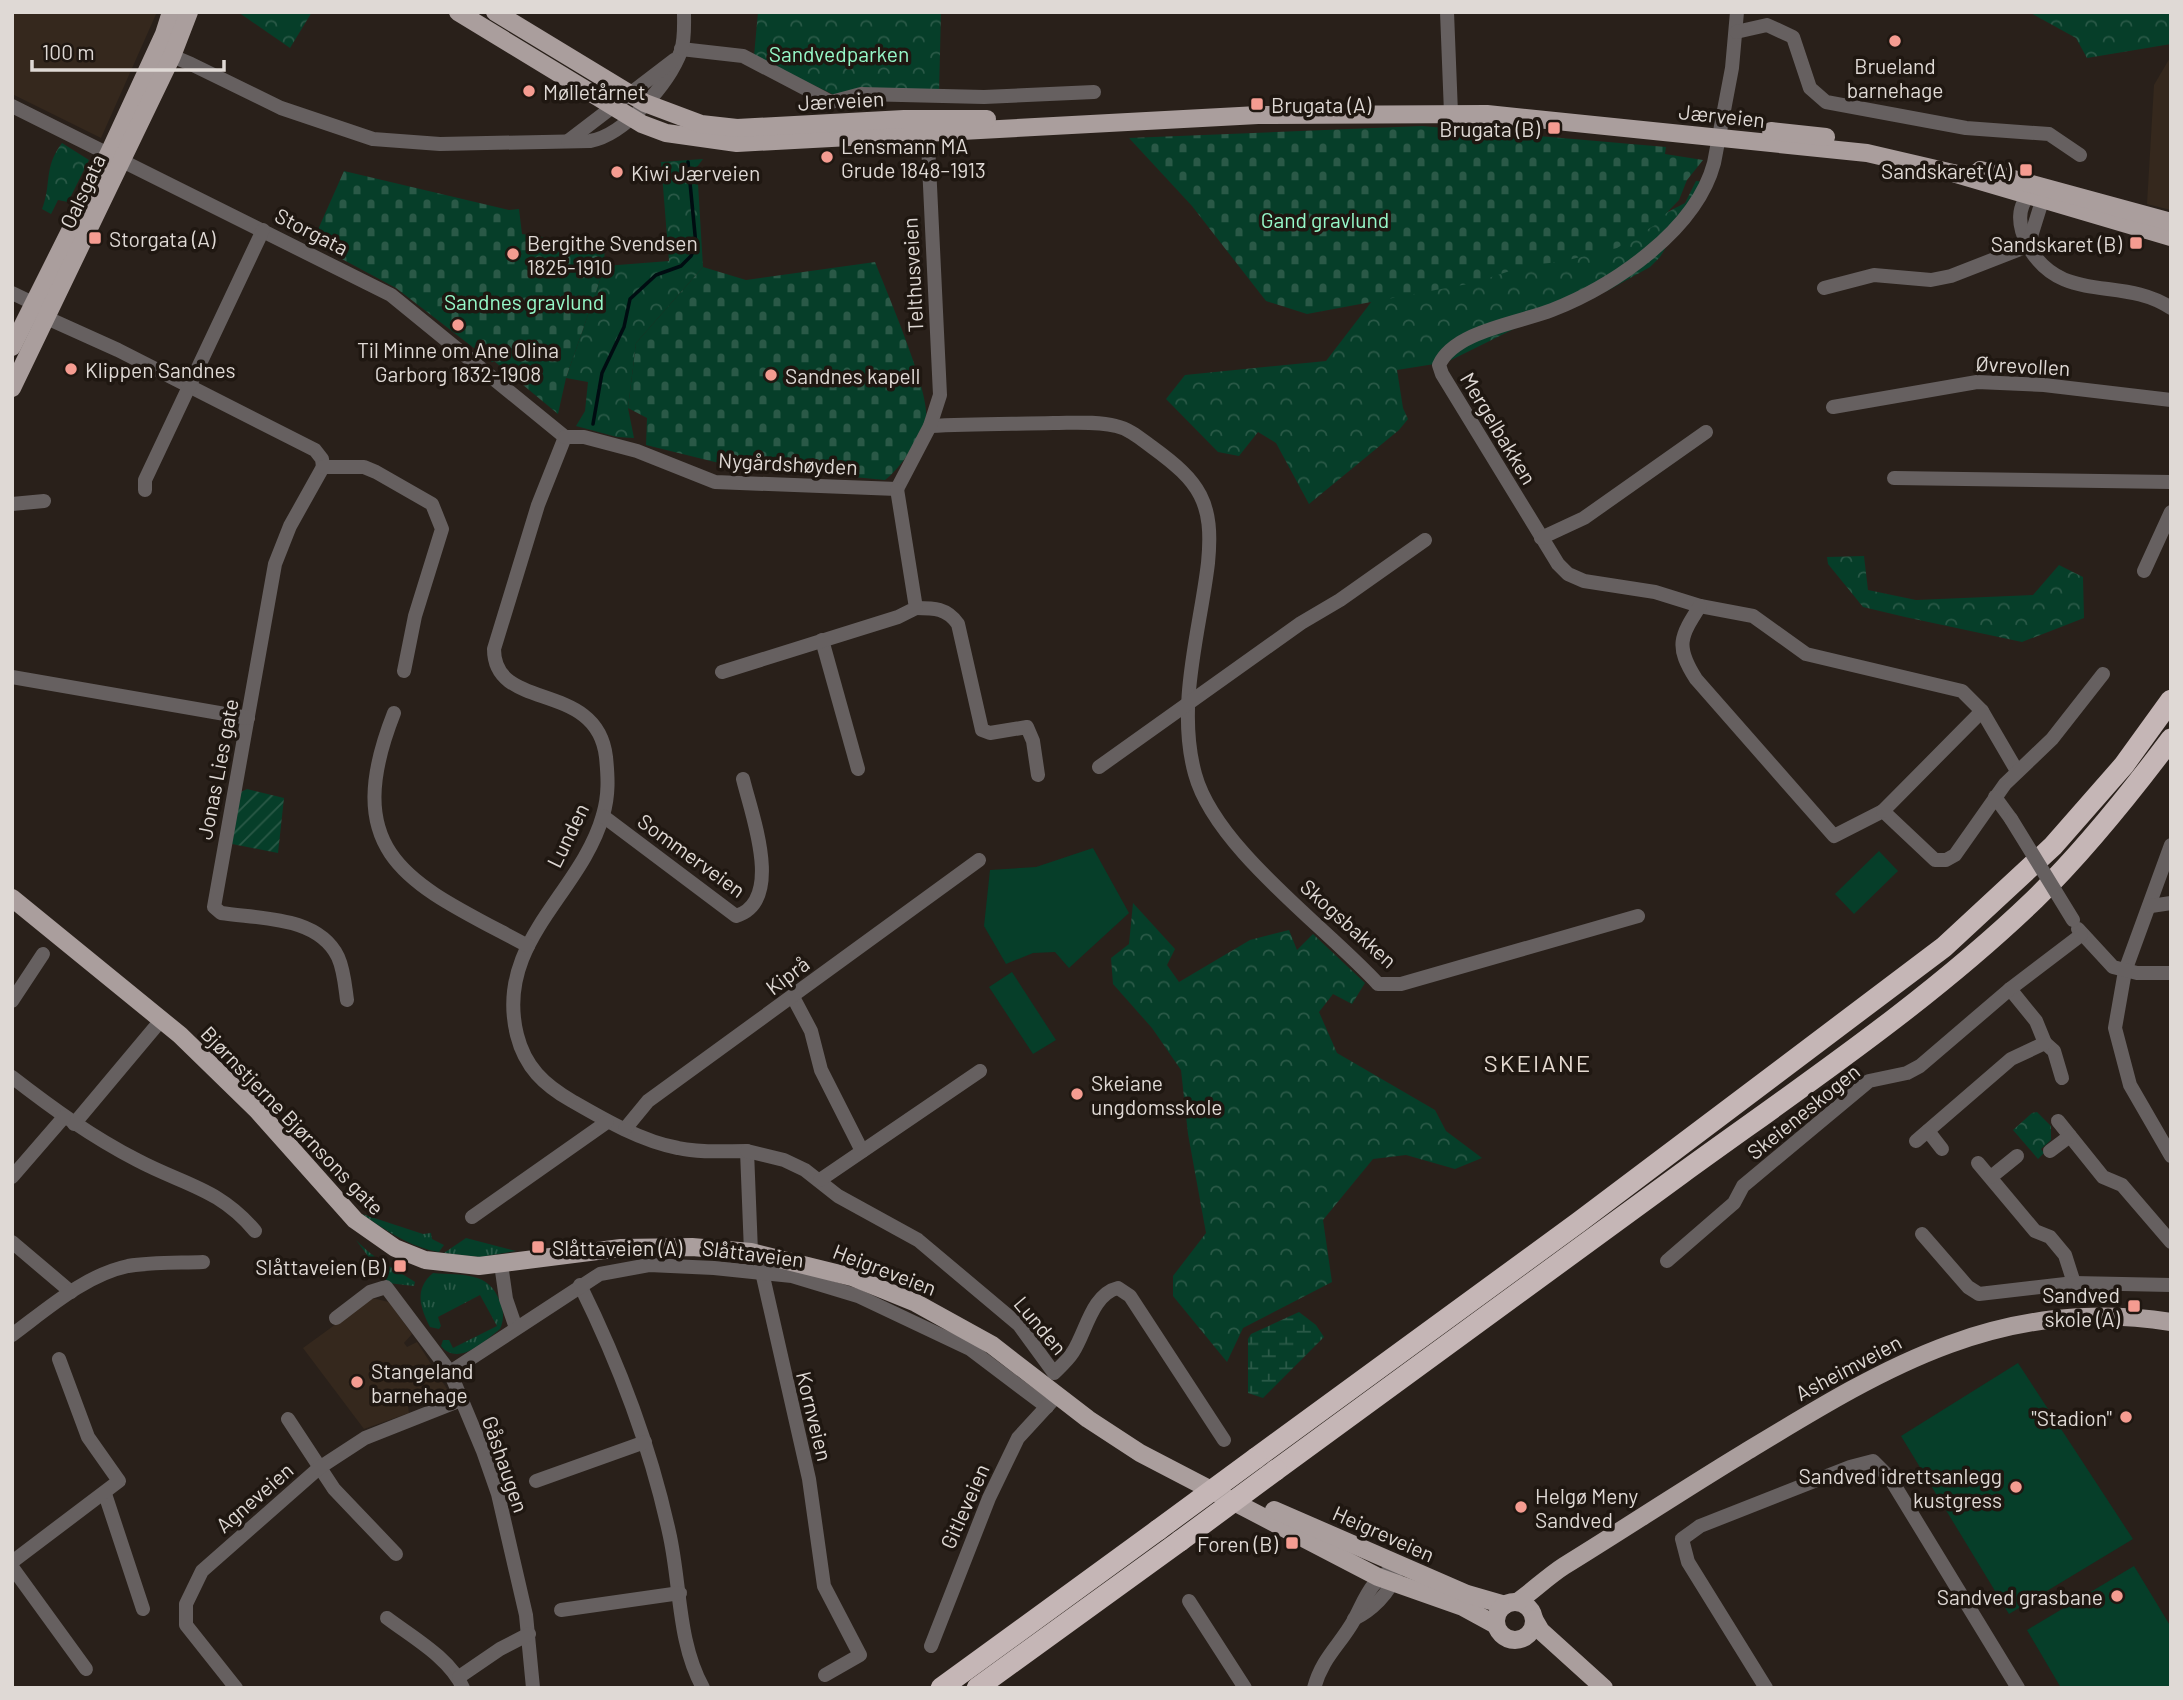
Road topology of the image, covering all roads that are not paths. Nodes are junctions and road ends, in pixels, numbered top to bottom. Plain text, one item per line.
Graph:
1 (171, 12) edge
2 (189, 12) edge
3 (458, 12) edge
4 (495, 12) edge
5 (684, 12) edge
6 (1447, 12) edge
7 (1737, 12) edge
8 (1736, 32) junction
9 (680, 53) junction
10 (173, 56) junction
11 (153, 59) junction
12 (662, 85) junction
13 (1094, 92) dead end
14 (984, 97) junction
15 (637, 99) junction
16 (12, 106) edge
17 (614, 107) junction
18 (1451, 108) junction
19 (672, 115) junction
20 (630, 117) junction
21 (984, 125) junction
22 (927, 127) junction
23 (1718, 132) junction
24 (567, 141) junction
25 (2080, 155) dead end
26 (116, 157) junction
27 (2036, 195) junction
28 (2171, 222) edge
29 (263, 230) junction
30 (2171, 237) edge
31 (2028, 246) junction
32 (1824, 288) dead end
33 (12, 293) edge
34 (2171, 309) edge
35 (41, 311) junction
36 (12, 347) edge
37 (189, 386) junction
38 (12, 388) edge
39 (2171, 400) edge
40 (1833, 407) dead end
41 (930, 426) junction
42 (1706, 432) dead end
43 (565, 437) junction
44 (323, 467) junction
45 (1894, 478) dead end
46 (2171, 482) edge
47 (897, 489) junction
48 (145, 490) dead end
49 (44, 501) dead end
50 (12, 504) edge
51 (2171, 513) edge
52 (1541, 538) junction
53 (1425, 540) dead end
54 (2144, 571) dead end
55 (1700, 606) junction
56 (916, 608) junction
57 (822, 640) junction
58 (404, 671) dead end
59 (722, 672) dead end
60 (2103, 674) dead end
61 (12, 677) edge
62 (2171, 684) edge
63 (2171, 700) edge
64 (1189, 703) junction
65 (1982, 711) junction
66 (394, 713) dead end
67 (248, 718) junction
68 (2171, 739) edge
69 (2124, 765) junction
70 (1099, 767) dead end
71 (858, 769) dead end
72 (2017, 771) junction
73 (1038, 775) dead end
74 (743, 779) dead end
75 (1995, 797) junction
76 (1883, 811) junction
77 (603, 816) junction
78 (2171, 845) edge
79 (979, 860) dead end
80 (12, 898) edge
81 (2171, 903) edge
82 (2151, 906) junction
83 (1638, 916) dead end
84 (2081, 935) junction
85 (528, 946) junction
86 (43, 954) dead end
87 (2125, 971) junction
88 (2171, 973) edge
89 (2010, 989) junction
90 (793, 997) junction
91 (347, 1000) dead end
92 (12, 1002) edge
93 (162, 1020) junction
94 (2045, 1043) junction
95 (980, 1071) dead end
96 (12, 1077) edge
97 (2062, 1079) dead end
98 (69, 1120) junction
99 (2057, 1121) dead end
100 (607, 1122) junction
101 (625, 1129) junction
102 (1928, 1131) junction
103 (2070, 1136) junction
104 (1916, 1141) dead end
105 (1941, 1149) dead end
106 (747, 1151) junction
107 (862, 1151) junction
108 (2050, 1151) dead end
109 (2017, 1156) dead end
110 (2171, 1156) edge
111 (1978, 1163) dead end
112 (15, 1173) edge
113 (1991, 1177) junction
114 (820, 1180) junction
115 (472, 1217) dead end
116 (255, 1231) dead end
117 (1922, 1234) dead end
118 (12, 1242) edge
119 (2171, 1242) edge
120 (751, 1252) junction
121 (1667, 1261) dead end
122 (203, 1262) dead end
123 (501, 1264) junction
124 (762, 1272) junction
125 (2074, 1283) junction
126 (580, 1285) junction
127 (2171, 1285) edge
128 (71, 1292) junction
129 (336, 1318) dead end
130 (2171, 1322) edge
131 (516, 1328) junction
132 (12, 1335) edge
133 (59, 1359) dead end
134 (450, 1372) junction
135 (461, 1400) junction
136 (1052, 1401) junction
137 (288, 1419) dead end
138 (1224, 1440) dead end
139 (645, 1442) junction
140 (319, 1468) junction
141 (536, 1481) dead end
142 (1205, 1484) junction
143 (105, 1494) junction
144 (396, 1554) dead end
145 (1582, 1556) junction
146 (12, 1564) edge
147 (1398, 1565) junction
148 (1385, 1580) junction
149 (680, 1593) junction
150 (1189, 1601) dead end
151 (1511, 1603) junction
152 (143, 1609) dead end
153 (561, 1610) dead end
154 (1533, 1616) junction
155 (387, 1618) dead end
156 (1496, 1625) junction
157 (529, 1634) junction
158 (1522, 1639) junction
159 (931, 1646) dead end
160 (86, 1669) dead end
161 (825, 1675) dead end
162 (1597, 1682) edge
163 (461, 1683) edge
164 (236, 1688) edge
165 (533, 1688) edge
166 (703, 1688) edge
167 (942, 1688) edge
168 (977, 1688) edge
169 (1245, 1688) edge
170 (1314, 1688) edge
171 (1766, 1688) edge
172 (2018, 1688) edge

1 - 11 main road, Oalsgata
2 - 10 main road, Oalsgata
3 - 17 main road, Jærveien
4 - 15 main road, Jærveien
5 - 9 street
6 - 18 street
7 - 8 street
8 - 23 street
8 - 25 street
9 - 12 street
9 - 14 street, Jærveien
9 - 15 street
10 - 11 street
10 - 24 street
10 - 26 main road, Oalsgata
11 - 26 main road, Oalsgata
12 - 15 street
12 - 19 street
13 - 14 street, Jærveien
14 - 21 street
15 - 17 street
15 - 19 main road, Jærveien
15 - 20 street
16 - 26 street, Storgata
17 - 20 main road, Jærveien
17 - 24 street
18 - 21 main road, Jærveien
18 - 23 main road, Jærveien
19 - 22 main road, Jærveien
20 - 22 main road, Jærveien
20 - 24 street
21 - 22 main road, Jærveien
22 - 41 street, Telthusveien
23 - 27 main road, Jærveien
23 - 52 street, Mergelbakken
26 - 29 street, Storgata
26 - 35 main road, Oalsgata
27 - 28 main road, Jærveien
27 - 30 main road, Jærveien
27 - 31 street
29 - 37 street
29 - 43 street, Storgata
31 - 32 street
31 - 34 street
33 - 35 street
35 - 36 main road, Oalsgata
35 - 37 street
35 - 38 main road, Oalsgata
37 - 44 street
37 - 48 street
39 - 40 street, Øvrevollen
41 - 47 street, Telthusveien
41 - 64 street, Skogsbakken
42 - 52 street
43 - 47 street, Nygårdshøyden
43 - 77 street, Lunden
44 - 58 street
44 - 67 street, Jonas Lies gate
45 - 46 street
47 - 56 street
49 - 50 street
51 - 54 street
52 - 55 street, Mergelbakken
53 - 64 street
55 - 65 street, Mergelbakken
55 - 76 street
56 - 57 street
56 - 73 street
57 - 59 street
57 - 71 street
60 - 72 street
61 - 67 street
62 - 69 highway
63 - 69 highway
64 - 70 street
64 - 83 street, Skogsbakken
65 - 72 street
65 - 76 street
66 - 85 street
67 - 91 street, Jonas Lies gate
68 - 168 highway, bridge
69 - 167 highway, bridge
72 - 75 street
74 - 77 street, Sommerveien
75 - 76 street
75 - 84 street, bridge
77 - 85 street, Lunden
78 - 82 street
79 - 90 street, Kiprå
80 - 93 main road, Bjørnstjerne Bjørnsons gate
81 - 82 street
82 - 87 street
84 - 87 street
84 - 89 street, Skeieneskogen
85 - 100 street, Lunden
86 - 92 street
87 - 88 street
87 - 110 street
89 - 94 street
89 - 121 street, Skeieneskogen
90 - 101 street, Kiprå
90 - 107 street
93 - 98 street
93 - 123 main road, Bjørnstjerne Bjørnsons gate
94 - 97 street
94 - 102 street
95 - 107 street
96 - 98 street
98 - 112 street
98 - 116 street
99 - 103 street
100 - 101 street, Lunden
100 - 115 street
101 - 106 street, Lunden
102 - 104 street
102 - 105 street
103 - 108 street
103 - 119 street
106 - 114 street, Lunden
106 - 120 street
107 - 114 street
109 - 113 street
111 - 113 street
113 - 125 street
114 - 138 street, Lunden
117 - 125 street
118 - 128 street
120 - 123 main road, Heigreveien
120 - 136 main road, Heigreveien
122 - 128 street
123 - 131 street
124 - 126 street, Slåttaveien
124 - 136 street, Slåttaveien
124 - 161 street, Kornveien
125 - 127 street
126 - 131 street, Slåttaveien
126 - 139 street
128 - 132 street
129 - 134 street, Gåshaugen
130 - 145 main road, Asheimveien
131 - 134 street, Slåttaveien
133 - 143 street
134 - 135 street, Gåshaugen
135 - 140 street, Agneveien
135 - 157 street, Gåshaugen
136 - 142 main road, Heigreveien
136 - 159 street, Gitleveien
137 - 140 street
139 - 141 street
139 - 149 street
140 - 144 street
140 - 164 street, Agneveien
142 - 147 main road, Heigreveien
142 - 148 main road, Heigreveien
143 - 146 street
143 - 152 street
145 - 151 main road, Asheimveien
145 - 154 main road, Asheimveien
146 - 160 street
147 - 148 street
147 - 151 main road, Heigreveien
148 - 156 main road, Heigreveien
148 - 170 street
149 - 153 street
149 - 166 street
150 - 169 street
151 - 154 main road
151 - 156 main road
154 - 158 main road
154 - 162 main road
155 - 163 street
156 - 158 main road
157 - 163 street
157 - 165 street, Gåshaugen
158 - 162 main road
171 - 172 street

